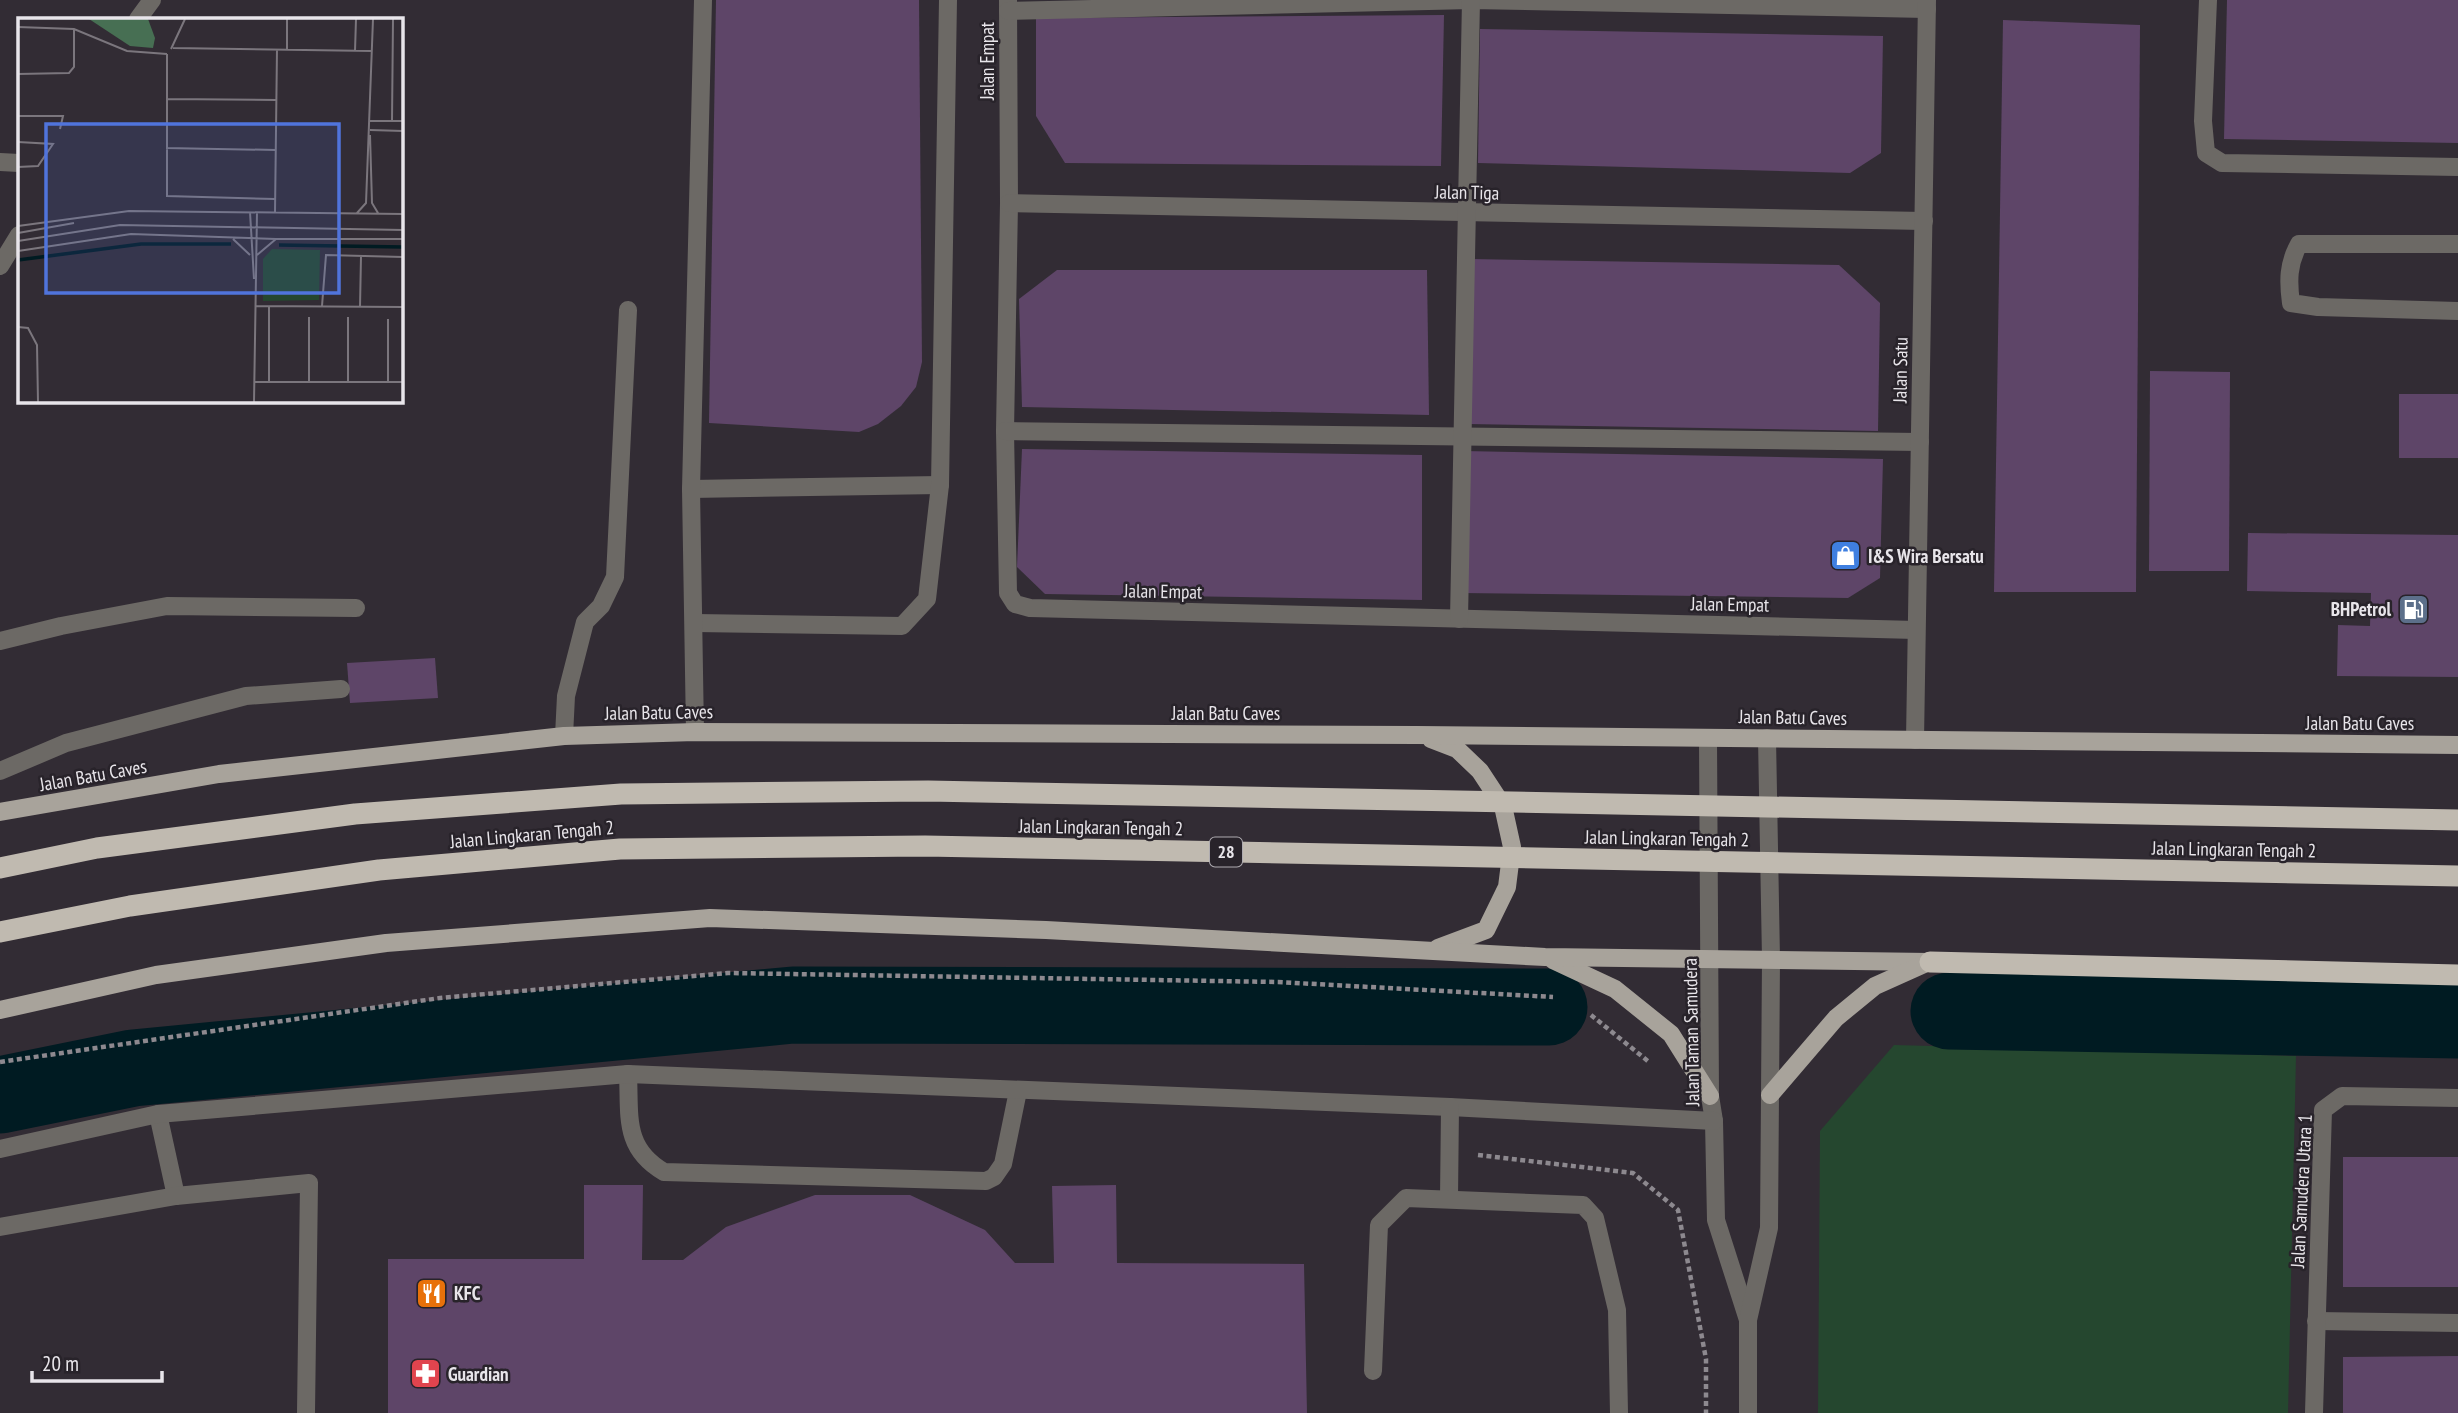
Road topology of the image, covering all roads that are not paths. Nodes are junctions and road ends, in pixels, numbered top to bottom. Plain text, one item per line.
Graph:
1 (152, 0) edge
2 (703, 0) edge
3 (948, 0) edge
4 (1471, 0) edge
5 (2208, 0) edge
6 (1927, 4) edge
7 (1008, 5) edge
8 (139, 18) edge
9 (0, 162) edge
10 (18, 163) edge
11 (2458, 167) edge
12 (1009, 203) junction
13 (1467, 213) junction
14 (1924, 221) junction
15 (18, 237) edge
16 (2458, 244) edge
17 (0, 266) edge
18 (628, 310) dead end
19 (2458, 310) edge
20 (1004, 431) junction
21 (1463, 438) junction
22 (1920, 442) junction
23 (940, 485) junction
24 (691, 489) junction
25 (356, 608) dead end
26 (1459, 619) junction
27 (695, 623) junction
28 (1916, 630) junction
29 (0, 641) edge
30 (341, 689) dead end
31 (695, 732) junction
32 (1418, 735) junction
33 (564, 736) junction
34 (1708, 738) junction
35 (1767, 738) junction
36 (1915, 740) junction
37 (2458, 745) edge
38 (0, 771) edge
39 (0, 813) edge
40 (2458, 820) edge
41 (0, 868) edge
42 (2458, 876) edge
43 (0, 932) edge
44 (1430, 951) junction
45 (1545, 957) junction
46 (1710, 959) junction
47 (1771, 959) junction
48 (1930, 961) junction
49 (2458, 975) edge
50 (0, 1010) edge
51 (628, 1074) junction
52 (1018, 1091) junction
53 (1770, 1095) junction
54 (1710, 1096) junction
55 (2458, 1098) edge
56 (1450, 1107) junction
57 (158, 1114) junction
58 (1714, 1121) junction
59 (0, 1149) edge
60 (176, 1196) junction
61 (1449, 1198) junction
62 (0, 1227) edge
63 (1748, 1320) junction
64 (2316, 1321) junction
65 (2458, 1323) edge
66 (1373, 1371) dead end
67 (306, 1413) edge
68 (1619, 1413) edge
69 (1748, 1413) edge
70 (2314, 1413) edge

1 - 8 street
2 - 24 street
3 - 23 street
4 - 6 street
4 - 7 street
4 - 13 street
5 - 11 street
6 - 14 street, Jalan Satu
7 - 12 street, Jalan Empat
9 - 10 street
12 - 13 street, Jalan Tiga
12 - 20 street, Jalan Empat
13 - 14 street, Jalan Tiga
13 - 21 street
14 - 22 street, Jalan Satu
15 - 17 street
16 - 19 street
18 - 33 street
20 - 21 street
20 - 26 street, Jalan Empat
21 - 22 street
21 - 26 street
22 - 28 street, Jalan Satu
23 - 24 street
23 - 27 street
24 - 27 street
25 - 29 street
26 - 28 street, Jalan Empat
27 - 31 street
28 - 36 street, Jalan Satu
30 - 38 street
31 - 32 main road, Jalan Batu Caves
31 - 33 main road, Jalan Batu Caves
32 - 34 main road, Jalan Batu Caves
32 - 44 main road
33 - 39 main road, Jalan Batu Caves
34 - 35 main road, Jalan Batu Caves
34 - 46 street, Jalan Taman Samudera
35 - 36 main road, Jalan Batu Caves
35 - 47 street, Jalan Taman Samudera
36 - 37 main road, Jalan Batu Caves
40 - 41 highway, Jalan Lingkaran Tengah 2, bridge
42 - 43 highway, Jalan Lingkaran Tengah 2 / 28, bridge
44 - 45 main road
44 - 50 main road
45 - 46 main road
45 - 54 main road
46 - 47 main road
46 - 54 street, Jalan Taman Samudera
47 - 48 main road
47 - 53 street, Jalan Taman Samudera
48 - 49 highway
48 - 53 main road
51 - 52 street
51 - 52 street
51 - 57 street
52 - 56 street
53 - 63 street, Jalan Taman Samudera
54 - 58 street, Jalan Taman Samudera
55 - 64 street, Jalan Samudera Utara 1
56 - 58 street
56 - 61 street
57 - 59 street
57 - 60 street
58 - 63 street, Jalan Taman Samudera
60 - 62 street
60 - 67 street
61 - 66 street
61 - 68 street
63 - 69 street, Jalan Taman Samudera
64 - 65 street
64 - 70 street, Jalan Samudera Utara 1

